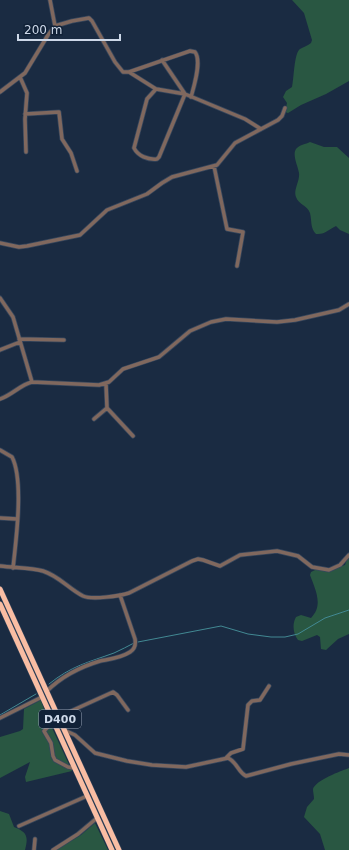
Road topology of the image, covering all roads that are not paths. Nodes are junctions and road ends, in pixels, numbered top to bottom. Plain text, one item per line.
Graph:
1 (50, 0) edge
2 (55, 26) junction
3 (162, 60) junction
4 (129, 72) junction
5 (20, 77) junction
6 (156, 89) junction
7 (0, 92) edge
8 (185, 94) junction
9 (191, 97) junction
10 (285, 108) dead end
11 (25, 114) junction
12 (261, 129) junction
13 (26, 152) dead end
14 (214, 166) junction
15 (77, 171) dead end
16 (0, 243) edge
17 (237, 266) dead end
18 (0, 298) edge
19 (349, 304) edge
20 (19, 340) junction
21 (64, 340) dead end
22 (0, 350) edge
23 (32, 382) junction
24 (106, 384) junction
25 (0, 399) edge
26 (107, 408) junction
27 (94, 419) dead end
28 (133, 436) dead end
29 (0, 450) edge
30 (0, 518) edge
31 (17, 519) junction
32 (349, 555) edge
33 (0, 566) edge
34 (13, 568) junction
35 (0, 589) edge
36 (120, 595) junction
37 (0, 604) edge
38 (269, 686) dead end
39 (47, 691) junction
40 (42, 697) junction
41 (128, 710) dead end
42 (58, 716) junction
43 (0, 718) edge
44 (48, 727) dead end
45 (64, 730) junction
46 (349, 755) edge
47 (226, 758) junction
48 (74, 768) junction
49 (87, 796) junction
50 (97, 818) junction
51 (19, 826) dead end
52 (35, 839) dead end
53 (34, 850) edge
54 (53, 850) edge
55 (112, 850) edge
56 (119, 850) edge

1 - 2 street
2 - 4 street
2 - 5 street
3 - 4 street
3 - 8 street
3 - 9 street
4 - 6 street
5 - 7 street
5 - 11 street
6 - 8 street
6 - 8 street
8 - 9 street
9 - 12 street
10 - 12 street
11 - 13 street
11 - 15 street
12 - 14 street
14 - 16 street
14 - 17 street
18 - 20 street
19 - 24 street
20 - 21 street
20 - 22 street
20 - 23 street
23 - 24 street
23 - 25 street
24 - 26 street
26 - 27 street
26 - 28 street
29 - 31 street
30 - 31 street
31 - 34 street
32 - 36 street
33 - 34 street
34 - 36 street
35 - 39 highway, D400
36 - 39 street
37 - 40 highway, D400
38 - 47 street
39 - 42 highway, D400
40 - 43 street
40 - 48 highway, D400
41 - 42 street
42 - 45 highway, D400
44 - 48 street
45 - 47 street
45 - 56 highway, D400
46 - 47 street
48 - 49 highway, D400
49 - 50 highway, D400
49 - 51 street
50 - 54 street
50 - 55 highway, D400
52 - 53 street

